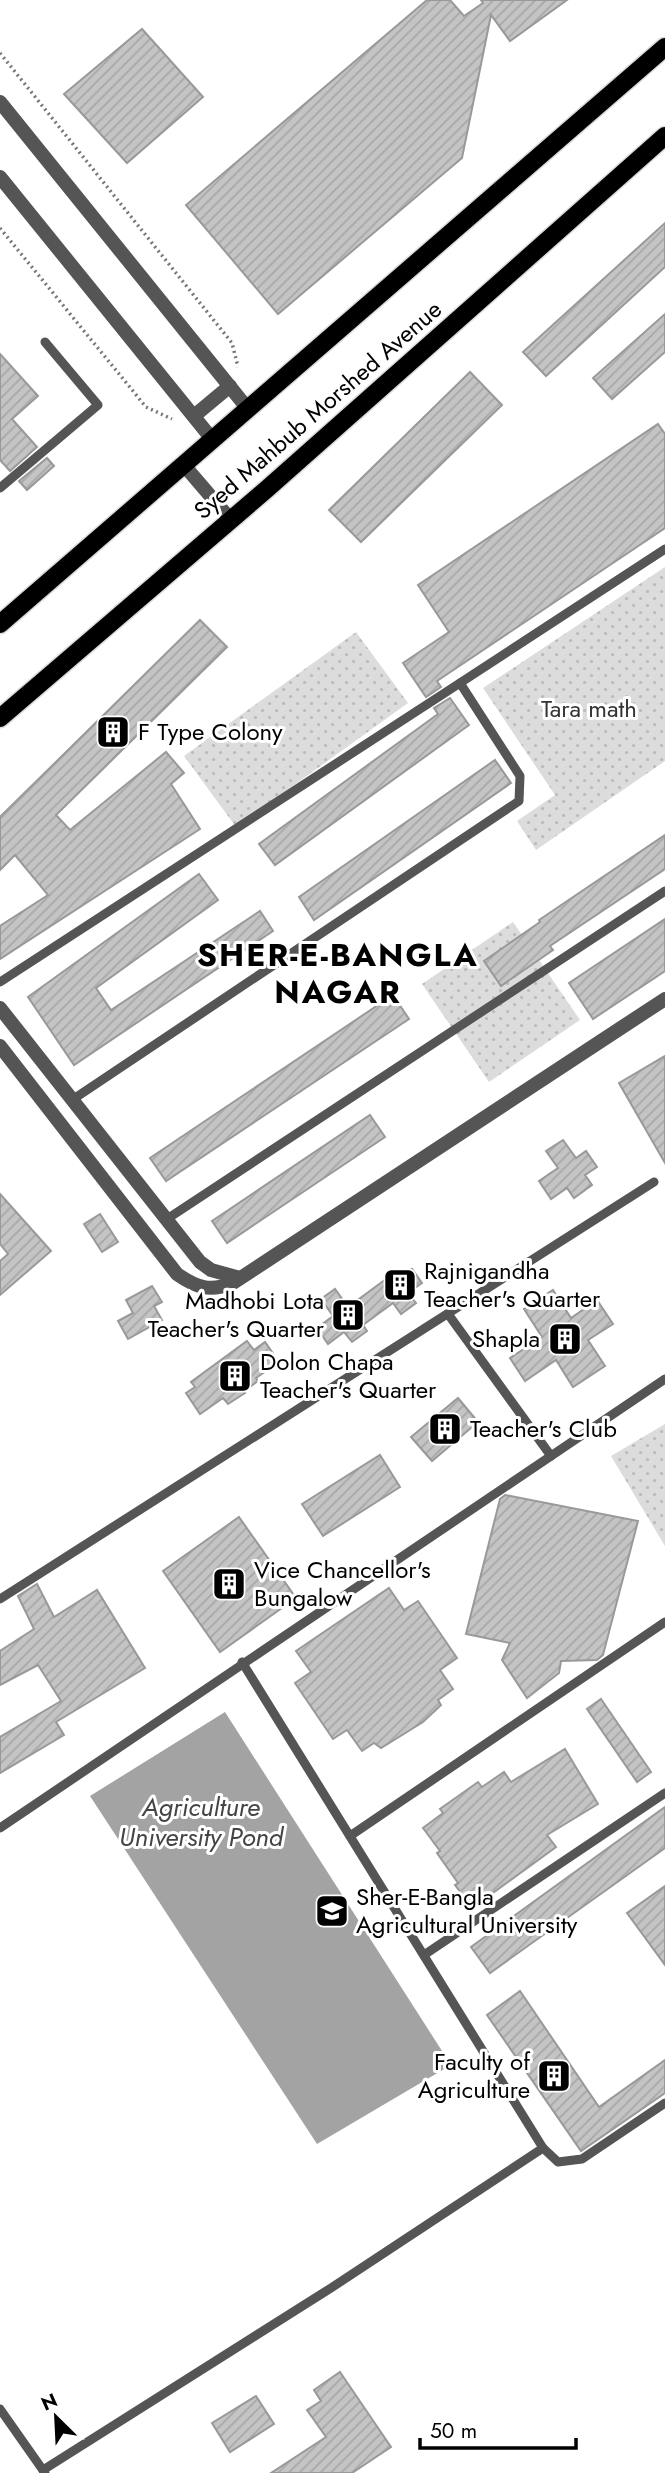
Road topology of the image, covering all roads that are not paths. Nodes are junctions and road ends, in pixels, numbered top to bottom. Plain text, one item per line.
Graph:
1 (665, 47) edge
2 (0, 102) edge
3 (665, 136) edge
4 (0, 177) edge
5 (45, 342) dead end
6 (230, 387) junction
7 (248, 409) junction
8 (194, 416) junction
9 (212, 439) junction
10 (183, 464) junction
11 (0, 488) edge
12 (231, 520) junction
13 (665, 549) edge
14 (0, 624) edge
15 (460, 683) junction
16 (0, 718) edge
17 (665, 891) edge
18 (0, 982) edge
19 (665, 999) edge
20 (0, 1007) edge
21 (0, 1046) edge
22 (39, 1058) junction
23 (21, 1072) junction
24 (72, 1100) junction
25 (654, 1182) dead end
26 (167, 1219) junction
27 (240, 1278) junction
28 (448, 1314) junction
29 (665, 1379) edge
30 (551, 1456) junction
31 (0, 1599) edge
32 (665, 1622) edge
33 (242, 1662) junction
34 (665, 1793) edge
35 (0, 1828) edge
36 (350, 1836) junction
37 (424, 1955) junction
38 (665, 2103) edge
39 (543, 2148) junction
40 (0, 2409) edge
41 (44, 2471) edge

1 - 7 main road, Syed Mahbub Morshed Avenue
2 - 6 street
3 - 12 main road, Syed Mahbub Morshed Avenue
4 - 8 street
5 - 11 lane
6 - 7 street
6 - 8 street
7 - 9 main road, Syed Mahbub Morshed Avenue
8 - 9 street
9 - 10 main road, Syed Mahbub Morshed Avenue
10 - 12 street
10 - 14 main road, Syed Mahbub Morshed Avenue
12 - 16 main road, Syed Mahbub Morshed Avenue
13 - 15 lane
15 - 18 lane
15 - 24 lane
17 - 26 lane
19 - 27 street
20 - 22 street
21 - 23 street
22 - 23 street
22 - 24 street
23 - 27 street
24 - 26 street
25 - 28 lane
26 - 27 street
28 - 30 lane
28 - 31 lane
29 - 30 lane
30 - 33 lane
32 - 36 lane
33 - 35 lane
33 - 36 lane
34 - 37 lane
36 - 37 lane
37 - 39 lane
38 - 39 lane
39 - 41 lane
40 - 41 lane

